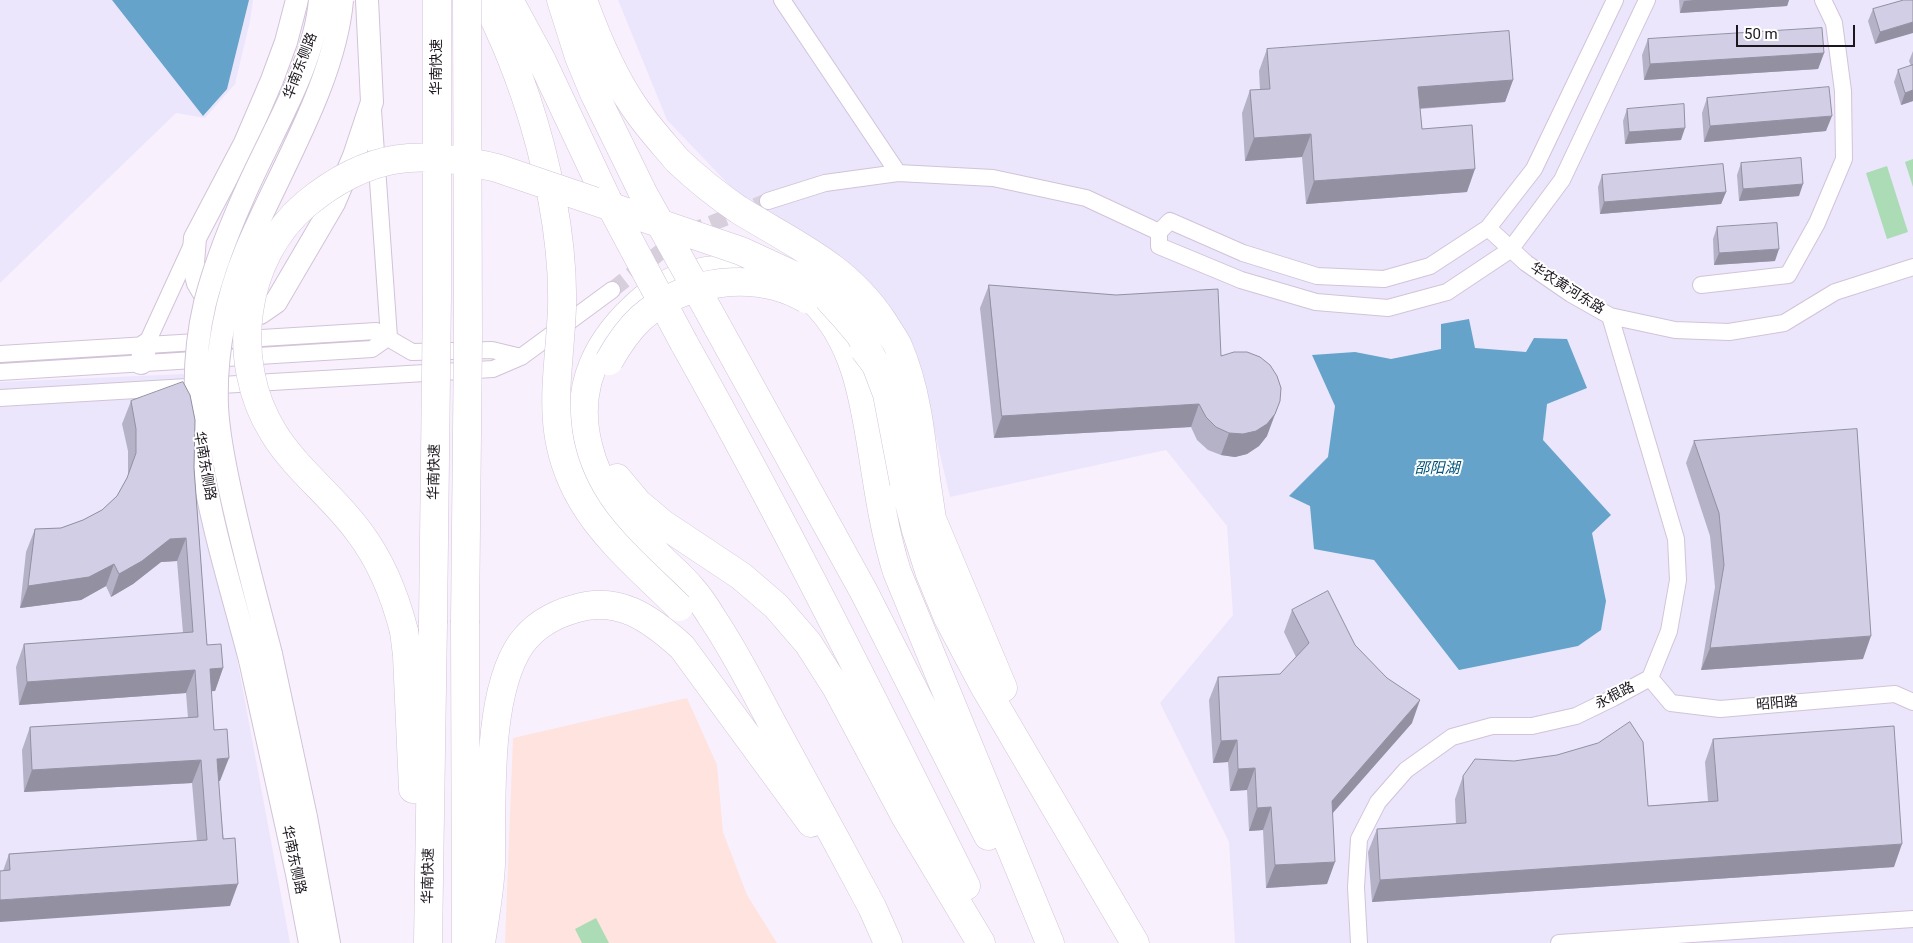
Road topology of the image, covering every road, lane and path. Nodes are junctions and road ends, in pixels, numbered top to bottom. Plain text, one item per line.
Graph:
1 (297, 0) edge
2 (320, 0) edge
3 (342, 0) edge
4 (367, 0) edge
5 (437, 0) edge
6 (467, 0) edge
7 (485, 0) edge
8 (509, 0) edge
9 (562, 0) edge
10 (583, 0) edge
11 (782, 0) edge
12 (1615, 0) edge
13 (1647, 0) edge
14 (1823, 0) edge
15 (372, 102) junction
16 (898, 173) junction
17 (768, 201) tunnel mouth
18 (1165, 226) junction
19 (1488, 228) junction
20 (195, 238) junction
21 (1510, 250) junction
22 (1913, 267) edge
23 (1702, 285) dead end
24 (612, 290) tunnel mouth
25 (1610, 316) junction
26 (389, 337) junction
27 (0, 354) edge
28 (144, 354) junction
29 (520, 357) junction
30 (876, 365) junction
31 (0, 372) edge
32 (0, 398) edge
33 (915, 481) junction
34 (260, 657) junction
35 (1650, 678) junction
36 (1913, 702) edge
37 (1049, 798) junction
38 (872, 907) junction
39 (1913, 919) edge
40 (310, 943) edge
41 (329, 943) edge
42 (420, 943) edge
43 (428, 943) edge
44 (466, 943) edge
45 (481, 943) edge
46 (888, 943) edge
47 (893, 943) edge
48 (981, 943) edge
49 (995, 943) edge
50 (1044, 943) edge
51 (1050, 943) edge
52 (1122, 943) edge
53 (1135, 943) edge
54 (1359, 943) edge
55 (1559, 943) edge

1 - 20 street
2 - 34 street, 华南东侧路, bridge
3 - 34 street, 华南东侧路, bridge
4 - 15 street
5 - 43 highway, 华南快速, bridge
6 - 44 highway, bridge
7 - 38 highway, bridge
8 - 49 highway, bridge
9 - 50 highway, bridge
10 - 33 highway, bridge
11 - 16 street
12 - 19 street
13 - 21 street
14 - 23 street
15 - 20 street
15 - 26 street
16 - 17 street
16 - 18 street
18 - 19 street
18 - 21 street
19 - 21 street, 华农黄河东路
20 - 28 street
21 - 25 street, 华农黄河东路
22 - 25 street, 华农黄河东路
24 - 29 street
25 - 35 street, 永根路
26 - 28 street
26 - 29 street
27 - 28 street
28 - 31 street
29 - 32 street
30 - 33 highway, bridge
30 - 42 highway, bridge
30 - 48 highway, bridge
33 - 37 highway
34 - 40 street, 华南东侧路
34 - 41 street, 华南东侧路
35 - 36 street, 昭阳路
35 - 54 street, 永根路
37 - 52 highway
37 - 53 highway
38 - 45 highway
38 - 46 highway
38 - 47 highway
38 - 51 highway
39 - 55 street

